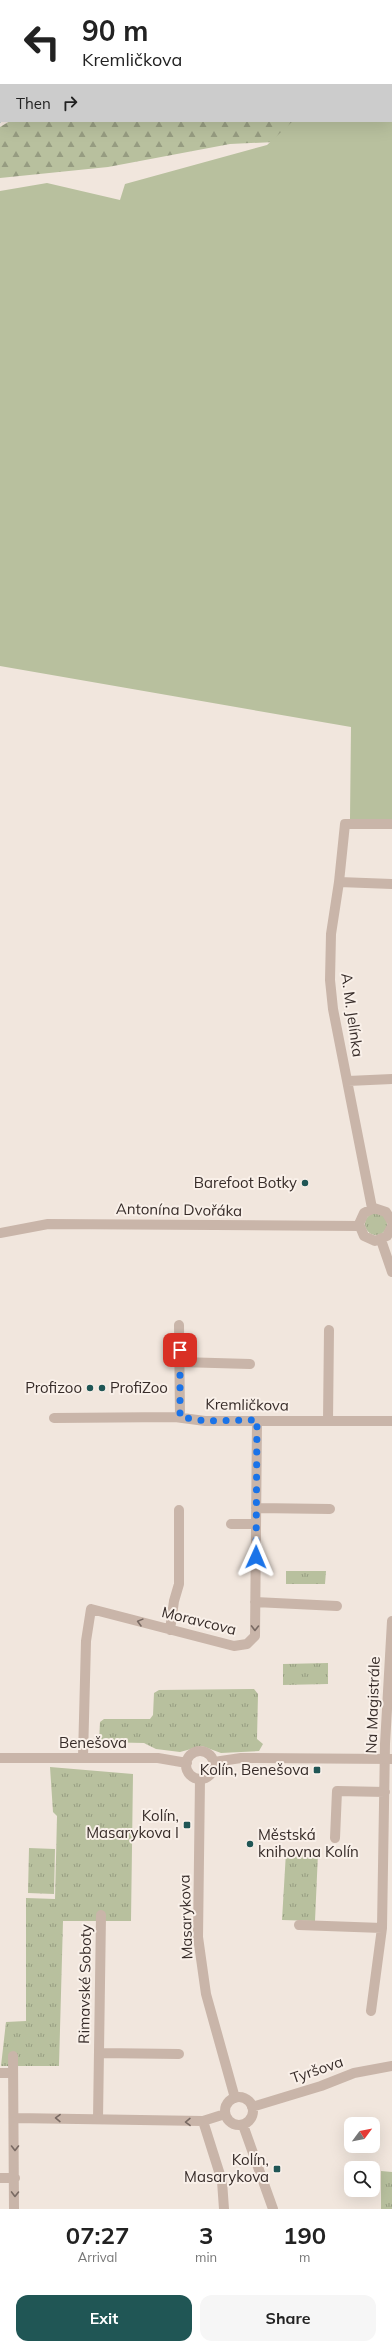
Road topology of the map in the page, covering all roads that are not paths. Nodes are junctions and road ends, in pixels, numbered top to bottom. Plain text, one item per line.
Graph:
1 (392, 824) edge
2 (340, 882) junction
3 (392, 884) edge
4 (392, 1079) edge
5 (348, 1081) junction
6 (372, 1208) junction
7 (392, 1222) edge
8 (360, 1226) junction
9 (392, 1226) edge
10 (0, 1233) edge
11 (381, 1240) junction
12 (392, 1272) edge
13 (179, 1325) dead end
14 (329, 1330) dead end
15 (180, 1362) junction
16 (250, 1364) dead end
17 (180, 1417) junction
18 (54, 1418) dead end
19 (257, 1420) junction
20 (328, 1421) junction
21 (392, 1421) edge
22 (256, 1508) junction
23 (330, 1509) dead end
24 (179, 1510) dead end
25 (231, 1524) dead end
26 (256, 1524) junction
27 (255, 1602) junction
28 (337, 1606) dead end
29 (392, 1621) edge
30 (170, 1630) junction
31 (83, 1757) junction
32 (0, 1758) edge
33 (389, 1758) edge
34 (214, 1762) junction
35 (186, 1763) junction
36 (200, 1779) junction
37 (385, 1792) junction
38 (335, 1838) dead end
39 (101, 1915) dead end
40 (299, 1925) dead end
41 (382, 1928) junction
42 (371, 2011) dead end
43 (99, 2053) junction
44 (179, 2054) dead end
45 (13, 2056) dead end
46 (392, 2066) edge
47 (0, 2073) edge
48 (13, 2073) junction
49 (235, 2098) junction
50 (252, 2107) junction
51 (225, 2114) junction
52 (15, 2118) junction
53 (98, 2119) junction
54 (203, 2121) junction
55 (243, 2125) junction
56 (0, 2178) edge
57 (15, 2178) junction
58 (14, 2209) edge
59 (224, 2209) edge
60 (273, 2209) edge

1 - 2 street, A. M. Jelínka
2 - 3 street
2 - 5 street, A. M. Jelínka
4 - 5 street
5 - 6 street, A. M. Jelínka
6 - 7 street
6 - 8 street
8 - 10 street, Antonína Dvořáka
8 - 11 street
9 - 11 street
11 - 12 street
13 - 15 street
14 - 20 street
15 - 16 street
15 - 17 street
17 - 18 street, Kremličkova
17 - 19 street, Kremličkova
19 - 20 street, Kremličkova
19 - 22 street, Moravcova
20 - 21 street, Kremličkova
22 - 23 street
22 - 26 street, Moravcova
24 - 30 street
25 - 26 street
26 - 27 street, Moravcova
27 - 28 street
27 -> 30 street, Moravcova
29 - 33 street, Na Magistrále
30 -> 31 street, Moravcova
31 - 32 street, Benešova
31 - 35 street, Benešova
33 - 34 street
33 - 37 street, Na Magistrále
34 - 35 street
34 - 36 street
35 - 36 street
36 - 49 street, Masarykova
37 - 38 street
37 - 41 street, Na Magistrále
39 - 43 street, Rimavské Soboty
40 - 41 street
41 - 42 street, Na Magistrále
43 - 44 street, Rimavské Soboty
43 - 53 street, Rimavské Soboty
45 - 48 street
46 - 50 street, Tyršova
47 - 48 street
48 - 52 street
49 - 50 street
49 - 51 street
50 - 55 street
51 - 54 street
51 - 55 street
53 -> 52 street
52 -> 57 street
54 -> 53 street
54 - 59 street
55 - 60 street
56 - 57 street
57 -> 58 street

